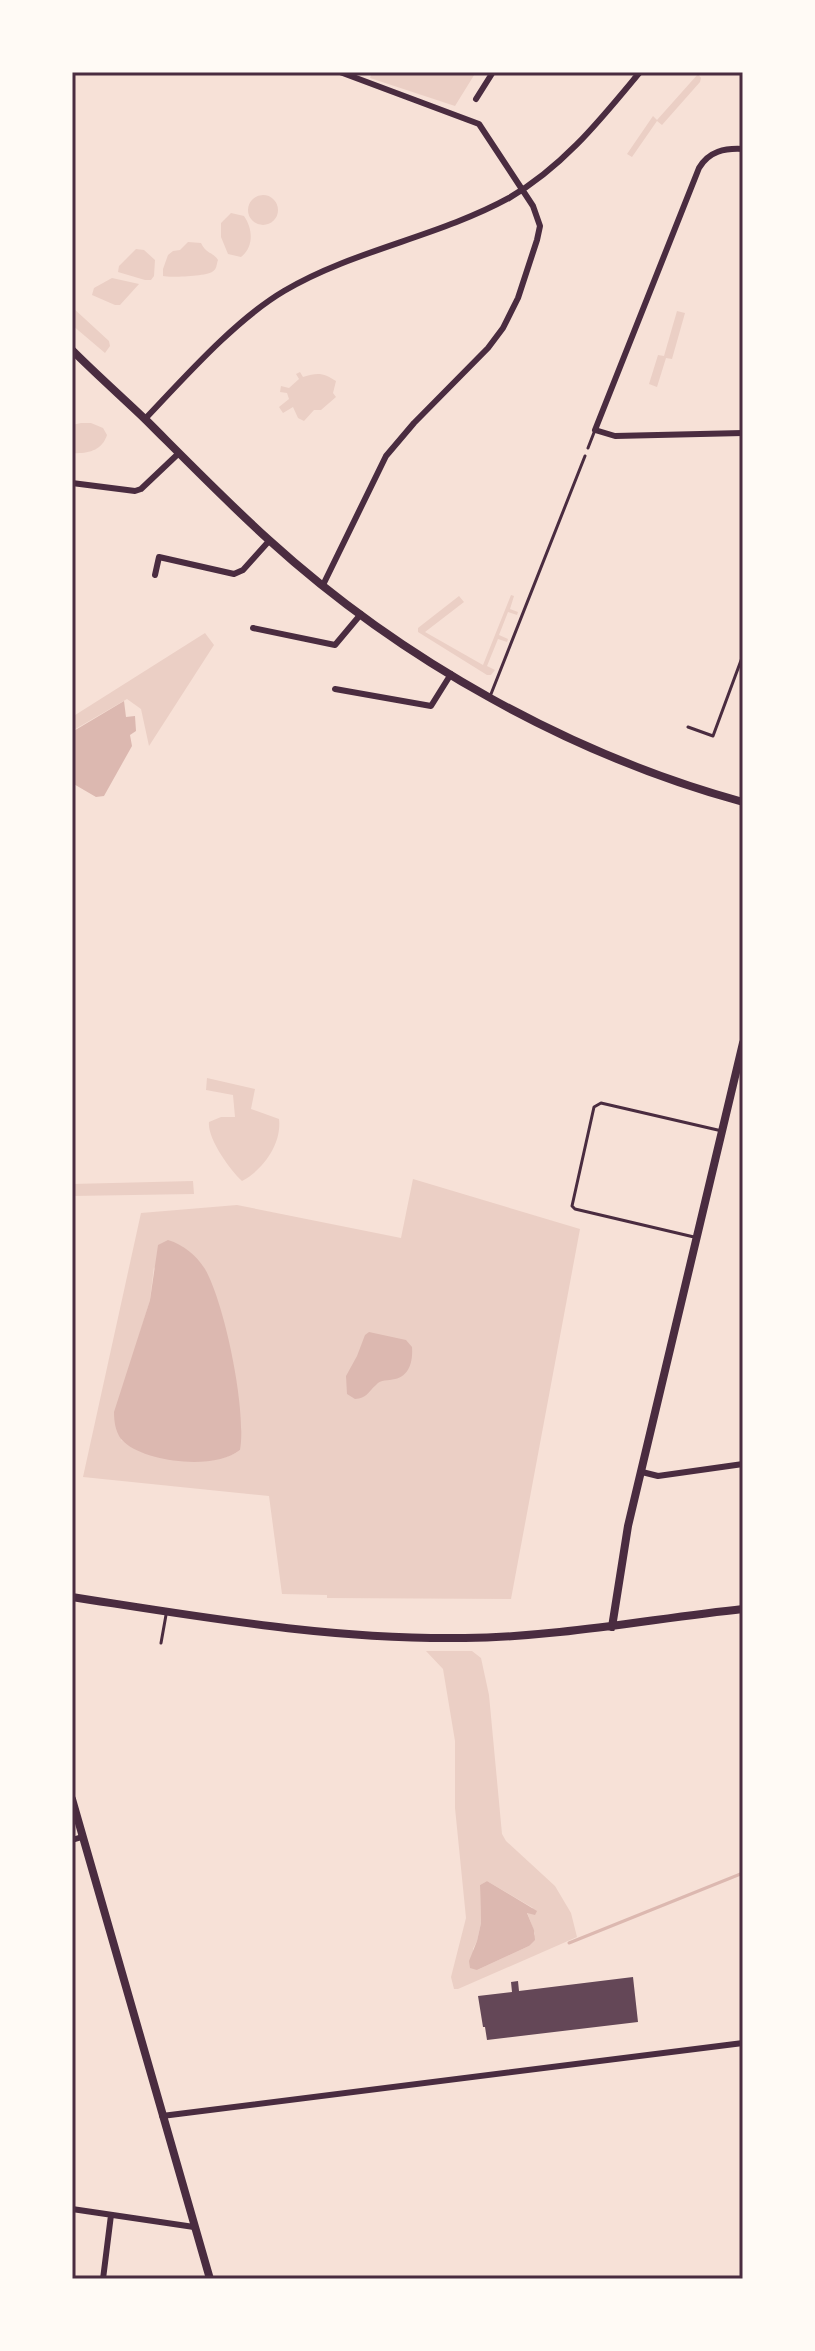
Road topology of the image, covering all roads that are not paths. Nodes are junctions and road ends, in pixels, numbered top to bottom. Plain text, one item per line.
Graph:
1 (340, 72) edge
2 (493, 72) edge
3 (640, 72) edge
4 (476, 99) dead end
5 (743, 149) edge
6 (522, 189) junction
7 (72, 350) edge
8 (145, 419) junction
9 (595, 430) junction
10 (743, 433) edge
11 (588, 448) dead end
12 (179, 453) junction
13 (585, 456) dead end
14 (72, 483) edge
15 (269, 541) junction
16 (155, 575) dead end
17 (323, 585) junction
18 (361, 614) junction
19 (253, 628) dead end
20 (743, 655) edge
21 (451, 674) junction
22 (335, 689) dead end
23 (489, 697) junction
24 (688, 727) dead end
25 (743, 802) edge
26 (743, 1043) edge
27 (722, 1131) junction
28 (697, 1238) junction
29 (743, 1464) edge
30 (642, 1472) junction
31 (72, 1597) edge
32 (743, 1609) edge
33 (167, 1611) junction
34 (612, 1627) junction
35 (161, 1643) dead end
36 (72, 1799) edge
37 (82, 1837) junction
38 (72, 1840) edge
39 (743, 2043) edge
40 (162, 2116) junction
41 (72, 2209) edge
42 (111, 2215) junction
43 (194, 2227) junction
44 (103, 2279) edge
45 (210, 2279) edge

1 - 6 street
2 - 4 street
3 - 6 street
5 - 9 street
6 - 8 street
6 - 17 street
7 - 8 street
8 - 12 street
9 - 10 street
9 - 11 lane
12 - 14 street
12 - 15 street
13 - 23 lane
15 - 16 street
15 - 17 street
17 - 18 street
18 - 19 street
18 - 21 street
20 - 24 lane
21 - 22 street
21 - 23 street
23 - 25 street
26 - 27 street
27 - 28 street
27 - 28 lane
28 - 30 street
29 - 30 street
30 - 34 street
31 - 33 street
32 - 34 street
33 - 34 street
33 - 35 lane
36 - 37 street
37 - 38 street
37 - 40 street
39 - 40 street
40 - 43 street
41 - 42 street
42 - 43 street
42 - 44 street
43 - 45 street

